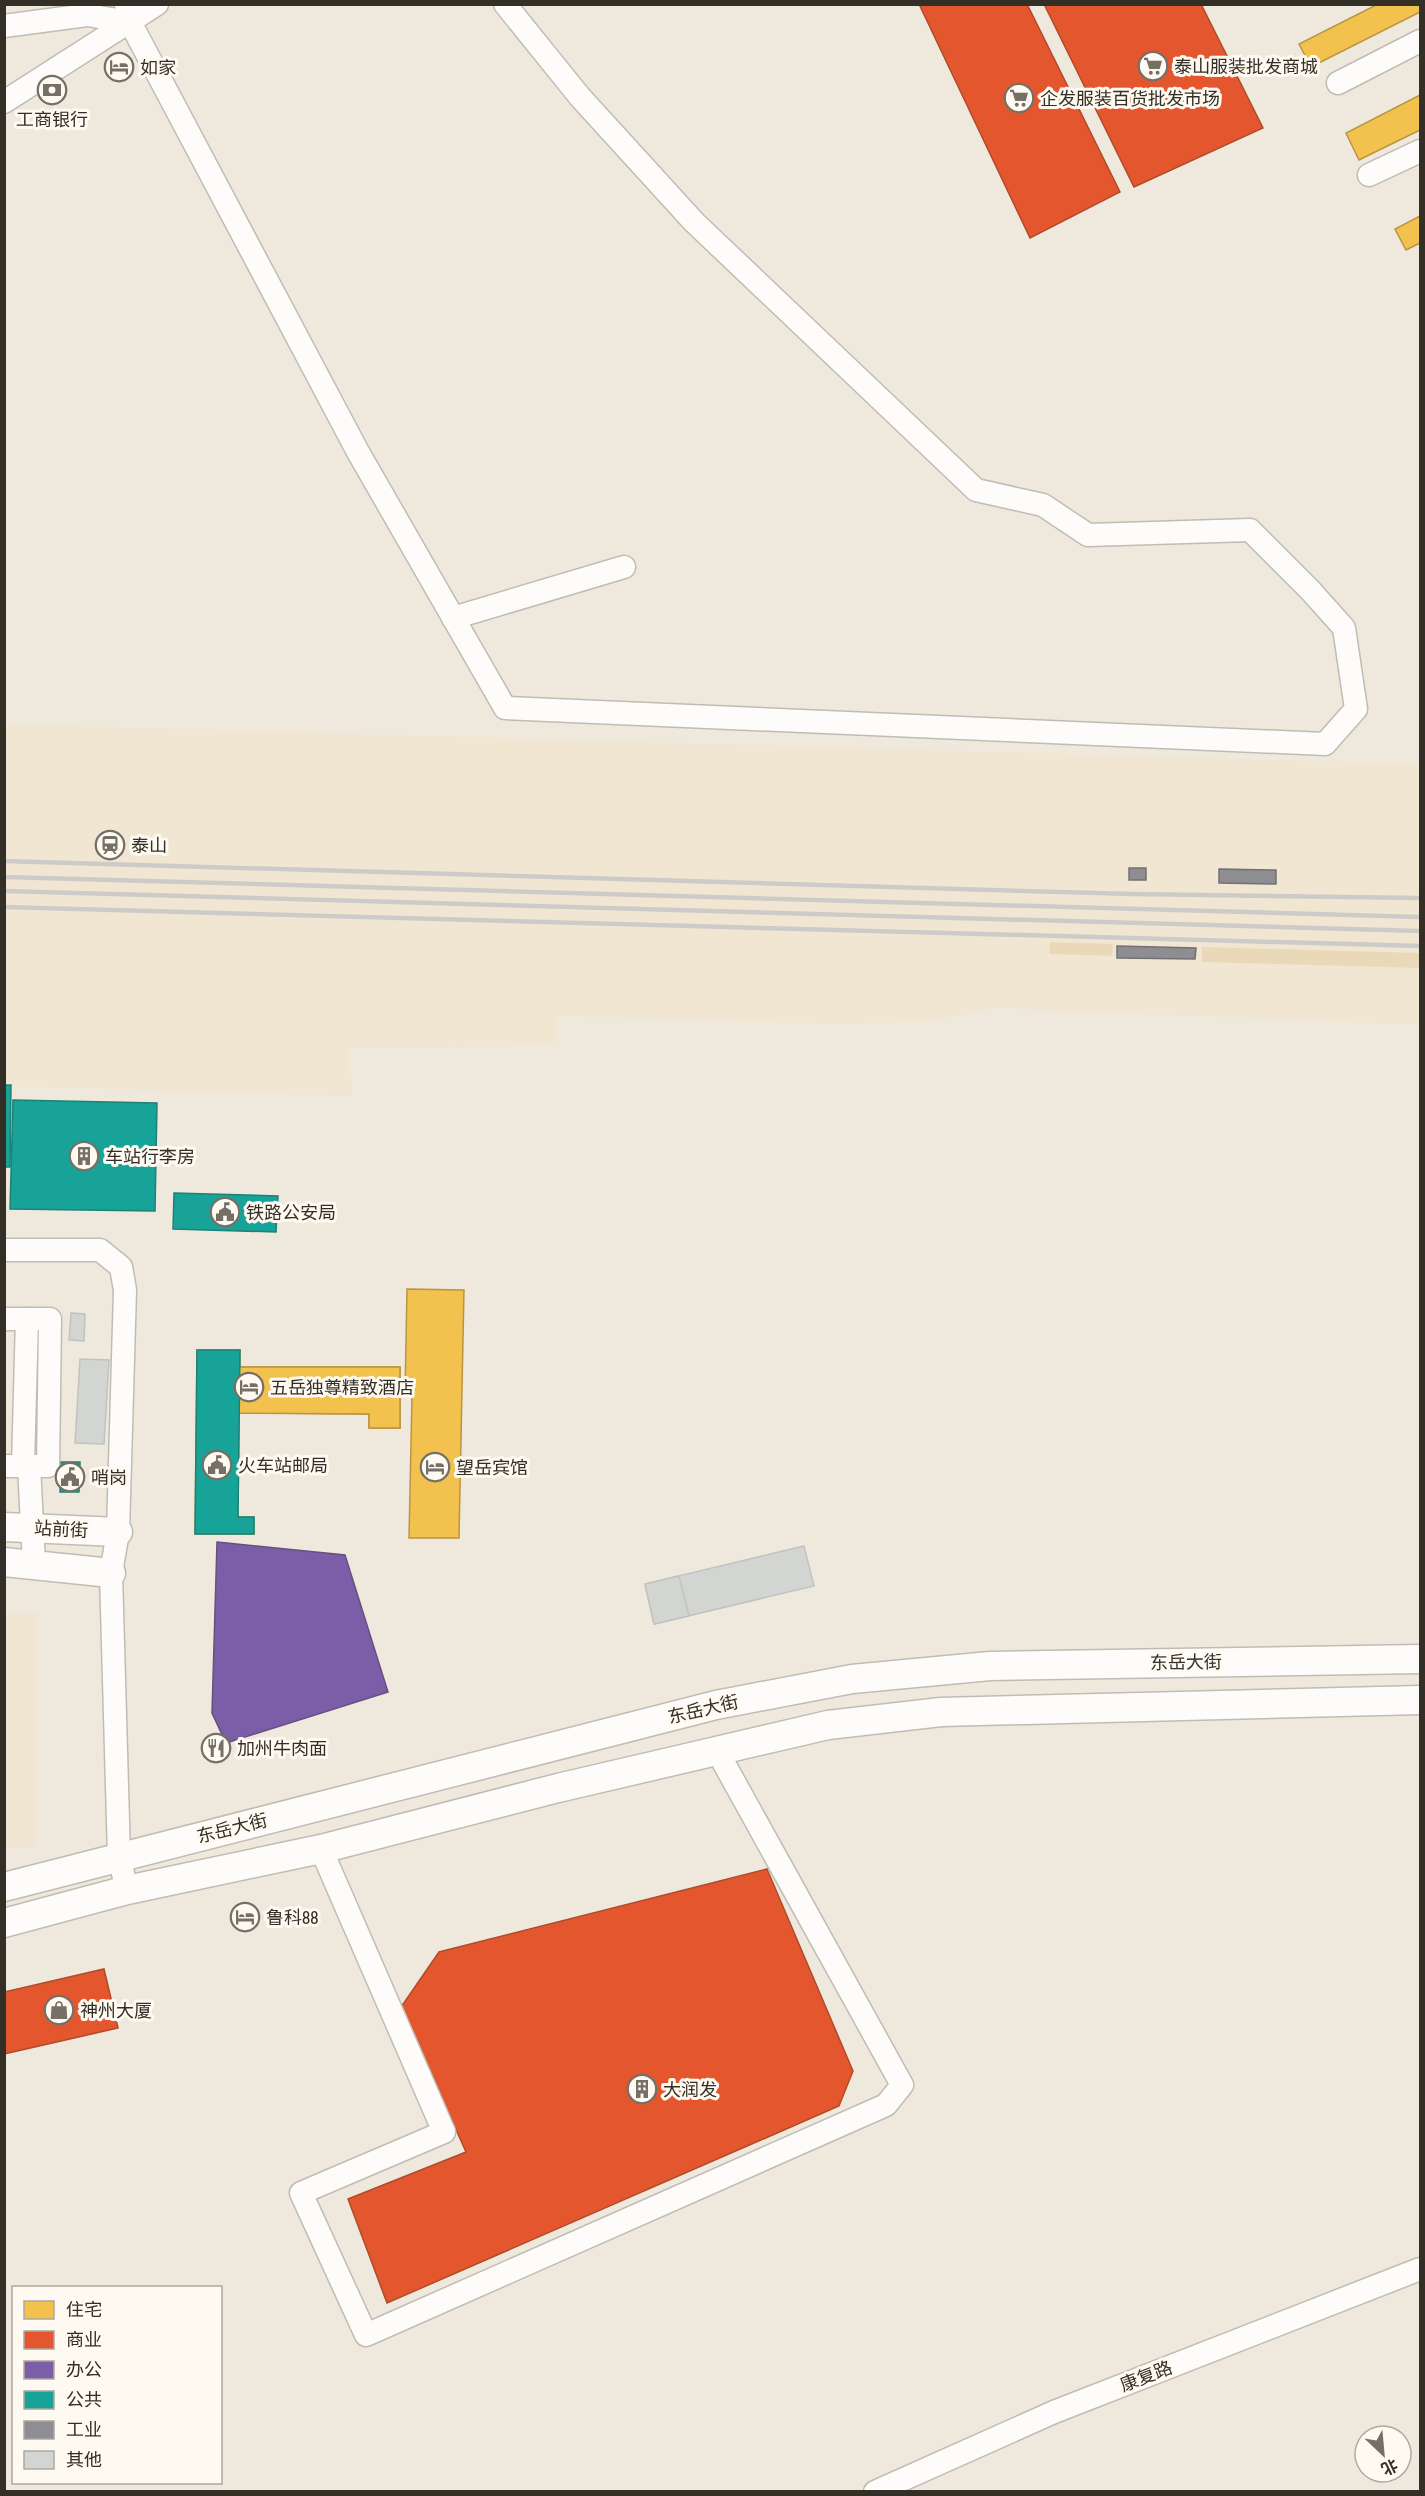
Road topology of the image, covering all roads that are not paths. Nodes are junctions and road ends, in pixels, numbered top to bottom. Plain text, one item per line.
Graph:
1 (157, 4) edge
2 (505, 4) edge
3 (128, 13) edge
4 (4, 26) edge
5 (1420, 41) edge
6 (1338, 83) dead end
7 (4, 102) edge
8 (1420, 151) edge
9 (1370, 175) dead end
10 (624, 567) dead end
11 (453, 618) junction
12 (4, 1250) edge
13 (22, 1320) edge
14 (21, 1466) edge
15 (4, 1527) edge
16 (34, 1528) junction
17 (118, 1532) junction
18 (4, 1562) edge
19 (34, 1563) junction
20 (111, 1573) junction
21 (1420, 1659) edge
22 (1420, 1700) edge
23 (716, 1749) junction
24 (321, 1849) junction
25 (119, 1857) junction
26 (4, 1887) edge
27 (127, 1890) junction
28 (4, 1923) edge
29 (1420, 2269) edge
30 (875, 2492) edge

1 - 3 street
2 - 11 street
3 - 4 street
3 - 7 street
3 - 11 street
5 - 6 street
8 - 9 street
10 - 11 street
12 - 17 street
13 - 14 street
14 - 16 street
15 - 16 main road, 站前街
16 - 17 main road, 站前街
16 - 19 street
17 - 20 street
18 - 19 main road, 站前街
19 - 20 main road, 站前街
20 - 25 street
21 - 25 main road, 东岳大街
22 - 23 main road
23 - 24 main road
23 - 24 street
24 - 27 main road
25 - 26 main road, 东岳大街
25 - 27 street
27 - 28 main road
29 - 30 street, 康复路

